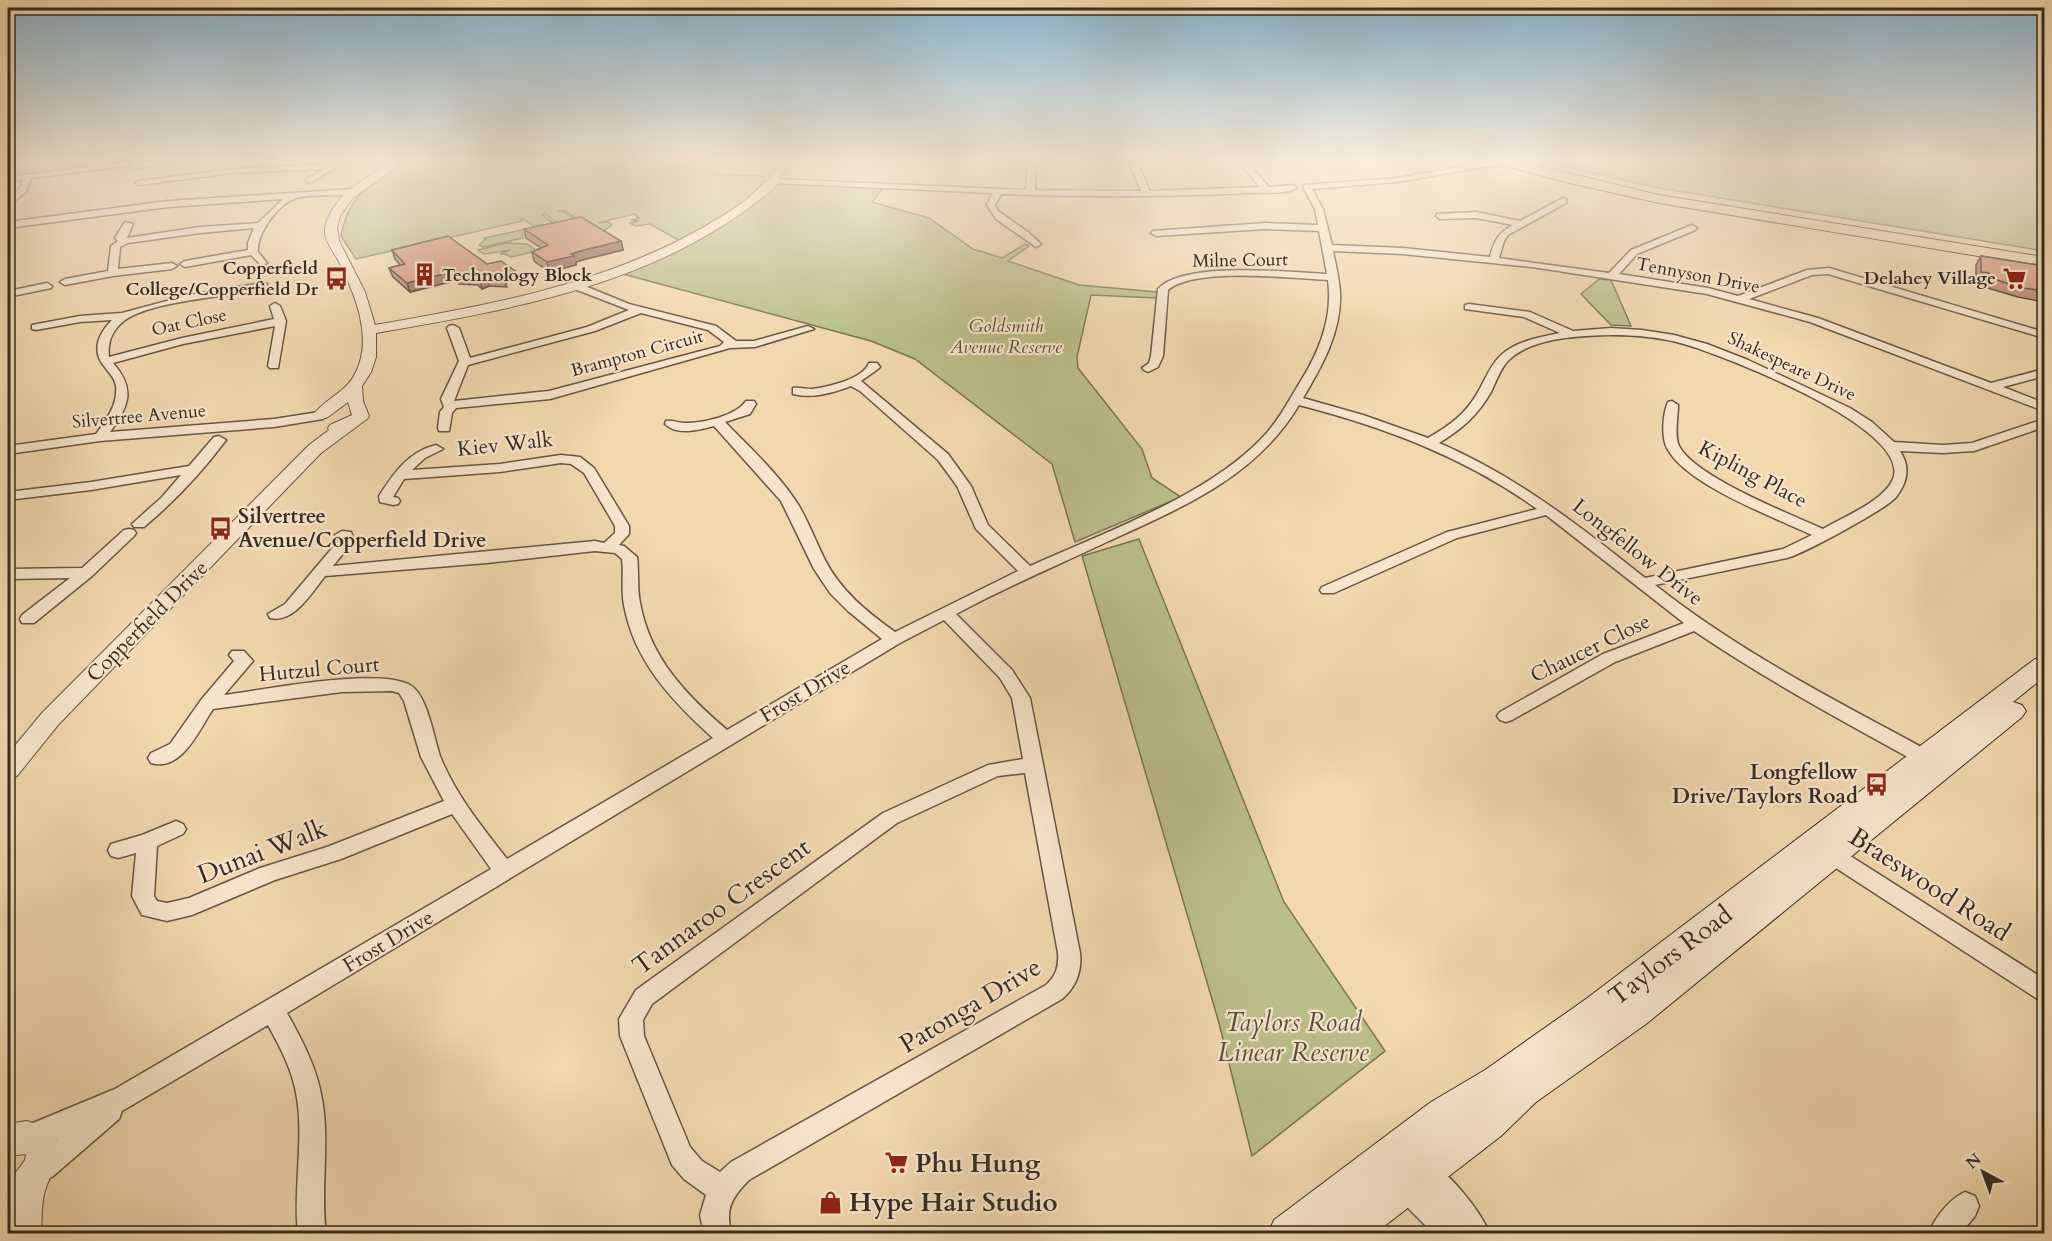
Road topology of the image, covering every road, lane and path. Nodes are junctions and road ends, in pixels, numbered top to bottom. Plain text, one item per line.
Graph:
1 (50, 217) edge
2 (270, 217) edge
3 (336, 217) edge
4 (728, 217) edge
5 (1001, 217) edge
6 (1321, 217) edge
7 (1486, 217) edge
8 (1534, 217) edge
9 (1768, 217) edge
10 (1809, 217) edge
11 (128, 224) dead end
12 (1521, 224) junction
13 (8, 225) edge
14 (262, 225) junction
15 (1324, 228) junction
16 (1692, 228) dead end
17 (1156, 233) dead end
18 (125, 241) junction
19 (1036, 243) dead end
20 (1328, 248) junction
21 (252, 252) junction
22 (2044, 255) edge
23 (1494, 260) junction
24 (2044, 262) edge
25 (185, 264) dead end
26 (172, 266) dead end
27 (113, 273) junction
28 (1612, 275) junction
29 (1334, 278) junction
30 (65, 282) dead end
31 (47, 286) dead end
32 (576, 286) junction
33 (8, 294) edge
34 (1740, 299) junction
35 (275, 306) dead end
36 (1469, 307) dead end
37 (640, 310) junction
38 (124, 316) junction
39 (281, 321) junction
40 (36, 327) dead end
41 (453, 328) dead end
42 (808, 329) dead end
43 (370, 330) junction
44 (1571, 334) junction
45 (2044, 334) edge
46 (730, 345) junction
47 (106, 361) junction
48 (467, 361) junction
49 (873, 364) dead end
50 (274, 366) dead end
51 (1148, 368) dead end
52 (2044, 372) edge
53 (852, 382) junction
54 (355, 387) junction
55 (1990, 387) junction
56 (797, 391) dead end
57 (1296, 400) junction
58 (750, 404) dead end
59 (452, 405) junction
60 (1672, 405) dead end
61 (2044, 407) edge
62 (357, 409) junction
63 (318, 420) junction
64 (717, 421) junction
65 (2044, 423) edge
66 (671, 424) dead end
67 (347, 425) junction
68 (444, 428) dead end
69 (100, 437) junction
70 (219, 440) dead end
71 (1429, 443) junction
72 (1890, 446) junction
73 (315, 449) junction
74 (436, 449) dead end
75 (8, 450) edge
76 (195, 469) junction
77 (402, 475) junction
78 (8, 496) edge
79 (393, 501) dead end
80 (1549, 510) junction
81 (342, 534) dead end
82 (1824, 535) junction
83 (609, 546) junction
84 (318, 572) junction
85 (1028, 572) junction
86 (86, 573) junction
87 (8, 574) edge
88 (1643, 583) junction
89 (1328, 590) dead end
90 (945, 612) junction
91 (276, 614) dead end
92 (28, 619) dead end
93 (1696, 624) junction
94 (894, 639) junction
95 (238, 655) dead end
96 (2044, 665) edge
97 (2044, 686) edge
98 (207, 704) junction
99 (1506, 716) dead end
100 (726, 739) junction
101 (158, 758) dead end
102 (1934, 763) junction
103 (1033, 765) junction
104 (8, 770) edge
105 (455, 805) junction
106 (176, 829) dead end
107 (147, 842) junction
108 (118, 850) dead end
109 (1824, 850) junction
110 (504, 871) junction
111 (2044, 991) edge
112 (273, 1010) junction
113 (124, 1098) junction
114 (17, 1139) edge
115 (1406, 1171) junction
116 (25, 1188) edge
117 (722, 1190) junction
118 (1965, 1206) dead end
119 (23, 1233) edge
120 (312, 1233) edge
121 (718, 1233) edge
122 (1288, 1233) edge
123 (1340, 1233) edge
124 (1456, 1233) edge
125 (1476, 1233) edge
126 (1942, 1233) edge

1 - 13 street
2 - 14 street
3 - 43 street
4 - 32 street
5 - 19 street
6 - 15 street, Frost Drive
7 - 12 street
8 - 12 street
9 - 24 main road
10 - 22 main road
11 - 18 street
12 - 23 street
14 - 18 street
14 - 21 street
15 - 17 street
15 - 20 street, Frost Drive
16 - 28 street
18 - 27 street
20 - 23 street, Tennyson Drive
20 - 29 street, Frost Drive
21 - 25 street
21 - 38 street
23 - 28 street, Tennyson Drive
26 - 27 street
27 - 30 street
28 - 34 street, Tennyson Drive
29 - 51 street, Milne Court
29 - 57 street, Frost Drive
31 - 33 street
32 - 37 street, Brampton Circuit
32 - 43 street
34 - 45 street
34 - 55 street, Tennyson Drive
35 - 39 street
36 - 44 street
37 - 46 street, Brampton Circuit
37 - 48 street, Brampton Circuit
38 - 40 street
38 - 47 street
39 - 47 street, Oat Close
39 - 50 street
41 - 48 street
42 - 46 street
43 - 54 street
44 - 71 street, Shakespeare Drive
44 - 72 street, Shakespeare Drive
46 - 59 street, Brampton Circuit
47 - 69 street
48 - 59 street
49 - 53 street
52 - 55 street
53 - 56 street
53 - 85 street
54 - 62 street
54 - 63 street
55 - 61 street, Tennyson Drive
57 - 71 street, Longfellow Drive
57 - 85 street, Frost Drive
58 - 64 street
59 - 68 street
60 - 82 street, Kipling Place
62 - 63 street
62 - 67 street
63 - 67 street
63 - 69 street, Silvertree Avenue
63 - 73 street
64 - 66 street
64 - 94 street
65 - 72 street
67 - 73 street, Copperfield Drive
69 - 75 street, Silvertree Avenue
70 - 76 street
71 - 80 street, Longfellow Drive
72 - 82 street, Shakespeare Drive
73 - 104 street, Copperfield Drive
74 - 77 street, Kiev Walk
76 - 78 street
76 - 86 street
77 - 79 street, Kiev Walk
77 - 83 street, Kiev Walk
80 - 88 street, Longfellow Drive
80 - 89 street
81 - 84 street
82 - 88 street, Shakespeare Drive
83 - 84 street
83 - 100 street
84 - 91 street
85 - 90 street, Frost Drive
86 - 87 street
86 - 92 street
88 - 93 street, Longfellow Drive
90 - 94 street, Frost Drive
90 - 103 street, Patonga Drive
93 - 99 street, Chaucer Close
93 - 102 street, Longfellow Drive
94 - 100 street, Frost Drive
95 - 98 street, Hutzul Court
96 - 102 main road, Taylors Road
97 - 102 main road, Taylors Road
98 - 101 street, Hutzul Court
98 - 105 street, Hutzul Court
100 - 110 street, Frost Drive
102 - 109 main road, Taylors Road
103 - 117 street, Patonga Drive
103 - 117 street, Tannaroo Crescent
105 - 107 street, Dunai Walk
105 - 110 street, Hutzul Court
106 - 107 street
107 - 108 street
109 - 111 street, Braeswood Road
109 - 115 main road, Taylors Road
110 - 112 street, Frost Drive
112 - 113 street, Frost Drive
112 - 120 street
113 - 114 street, Frost Drive
113 - 116 street, Frost Drive
114 - 116 street
115 - 122 main road, Taylors Road
115 - 123 main road, Taylors Road
115 - 124 street
115 - 125 street
116 - 119 street
117 - 121 street
118 - 126 street

